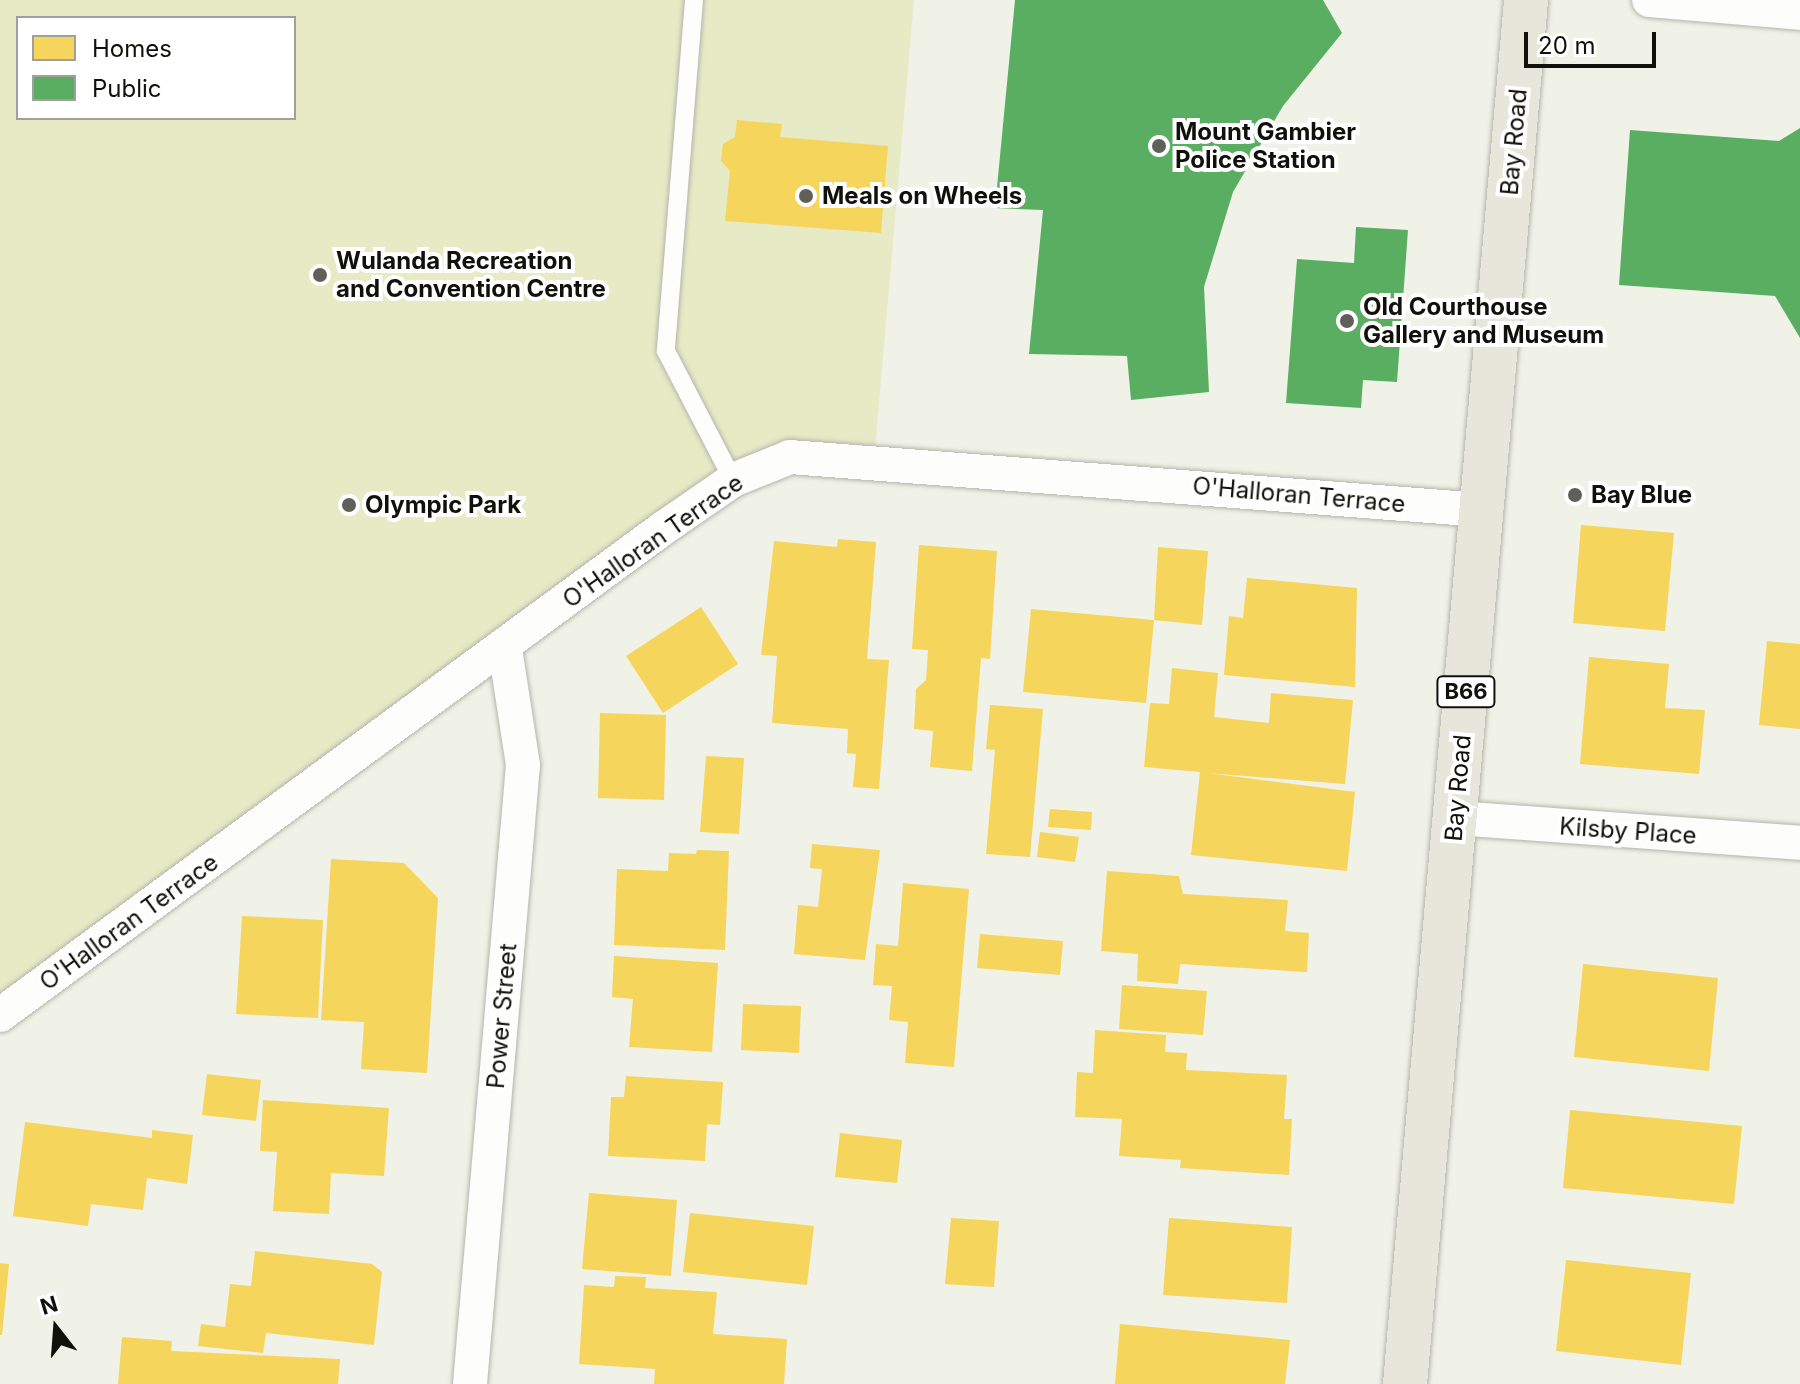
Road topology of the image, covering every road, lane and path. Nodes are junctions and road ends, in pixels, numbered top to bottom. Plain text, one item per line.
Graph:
1 (694, 0) edge
2 (1526, 0) edge
3 (1649, 0) edge
4 (1800, 13) edge
5 (733, 480) junction
6 (1482, 510) junction
7 (505, 649) junction
8 (1455, 818) junction
9 (1800, 843) edge
10 (0, 1015) edge
11 (470, 1384) edge
12 (1405, 1384) edge

1 - 5 lane
2 - 6 main road, Bay Road / B66
3 - 4 street
5 - 6 street, O'Halloran Terrace
5 - 7 street, O'Halloran Terrace
6 - 8 main road, Bay Road / B66
7 - 10 street, O'Halloran Terrace
7 - 11 street, Power Street
8 - 9 street, Kilsby Place
8 - 12 main road, Bay Road / B66

